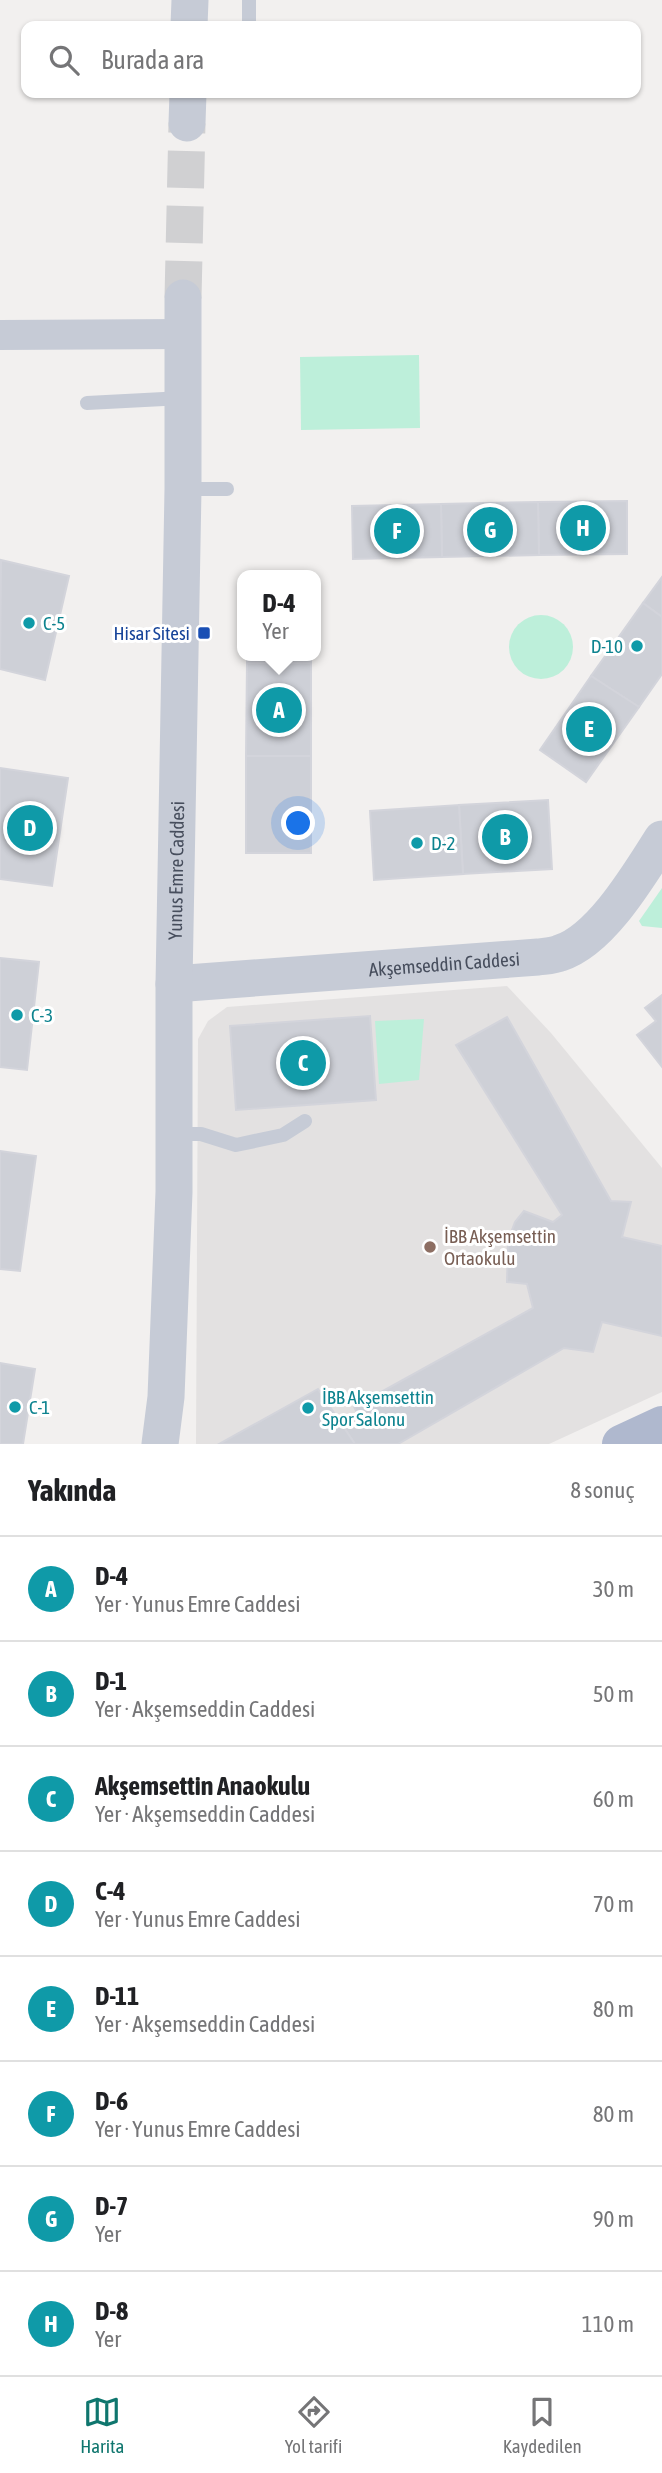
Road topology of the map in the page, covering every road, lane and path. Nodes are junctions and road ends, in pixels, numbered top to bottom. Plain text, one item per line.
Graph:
1 (190, 0) edge
2 (249, 0) edge
3 (189, 21) edge
4 (249, 21) edge
5 (183, 298) tunnel mouth
6 (182, 334) junction
7 (0, 335) edge
8 (183, 398) junction
9 (87, 402) dead end
10 (183, 489) junction
11 (227, 489) dead end
12 (662, 839) edge
13 (174, 984) junction
14 (305, 1121) dead end
15 (174, 1134) junction
16 (662, 1425) edge
17 (160, 1444) edge
18 (621, 1444) edge

1 - 3 street
2 - 4 lane
5 - 6 street, Yunus Emre Caddesi
6 - 7 street
6 - 8 street, Yunus Emre Caddesi
8 - 9 lane
8 - 10 street, Yunus Emre Caddesi
10 - 11 lane
10 - 13 street, Yunus Emre Caddesi
12 - 13 street, Akşemseddin Caddesi
13 - 15 street, Yunus Emre Caddesi
14 - 15 lane
15 - 17 street, Yunus Emre Caddesi
16 - 18 main road

